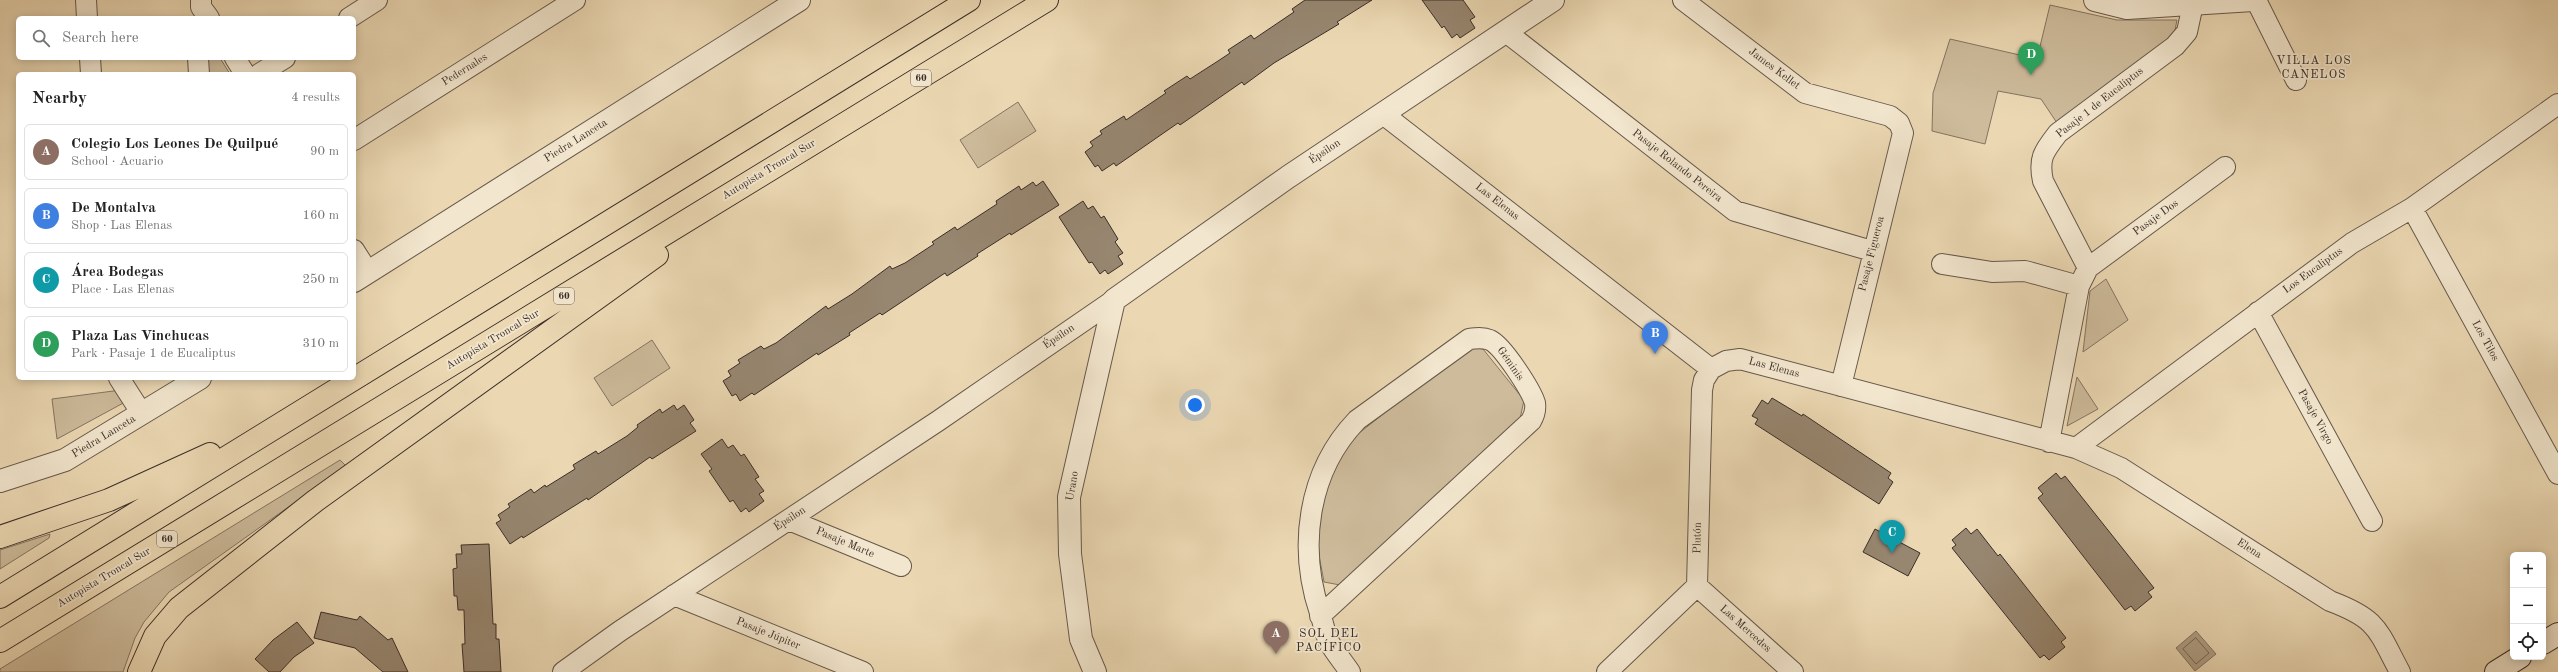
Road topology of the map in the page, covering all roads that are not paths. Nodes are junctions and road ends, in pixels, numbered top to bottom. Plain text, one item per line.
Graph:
1 (86, 0) edge
2 (378, 0) edge
3 (575, 0) edge
4 (799, 0) edge
5 (969, 0) edge
6 (1047, 0) edge
7 (1553, 0) edge
8 (1683, 0) edge
9 (2095, 0) edge
10 (2253, 0) edge
11 (2256, 0) edge
12 (2193, 4) junction
13 (87, 16) edge
14 (352, 16) edge
15 (1506, 32) junction
16 (90, 60) edge
17 (198, 60) edge
18 (236, 60) edge
19 (282, 60) edge
20 (91, 72) edge
21 (199, 72) edge
22 (244, 72) edge
23 (262, 72) edge
24 (2296, 80) dead end
25 (2558, 104) edge
26 (1383, 114) junction
27 (1899, 123) joint
28 (356, 139) edge
29 (794, 155) junction
30 (2225, 167) dead end
31 (2412, 208) junction
32 (1872, 251) junction
33 (356, 258) edge
34 (1942, 264) dead end
35 (2088, 268) junction
36 (361, 277) edge
37 (2079, 286) junction
38 (1114, 300) junction
39 (2258, 312) junction
40 (1712, 368) junction
41 (356, 379) edge
42 (120, 380) edge
43 (197, 380) edge
44 (354, 380) edge
45 (1841, 386) junction
46 (302, 412) junction
47 (142, 414) junction
48 (2049, 442) junction
49 (2076, 448) junction
50 (2558, 474) edge
51 (0, 482) edge
52 (788, 520) junction
53 (2372, 521) dead end
54 (0, 537) edge
55 (902, 566) dead end
56 (1697, 586) junction
57 (674, 595) junction
58 (0, 597) edge
59 (1320, 616) junction
60 (2558, 634) edge
61 (0, 641) edge
62 (2546, 641) edge
63 (2515, 660) edge
64 (139, 672) edge
65 (563, 672) edge
66 (862, 672) edge
67 (1095, 672) edge
68 (1350, 672) edge
69 (1607, 672) edge
70 (1793, 672) edge
71 (2400, 672) edge
72 (2496, 672) edge

1 - 13 street
2 - 14 street
3 - 28 street, Pedernales
4 - 36 street, Piedra Lanceta
5 - 41 highway
6 - 29 highway, Autopista Troncal Sur / 60
7 - 15 street, Épsilon
8 - 27 street, James Kellet
9 - 12 street
10 - 12 street
11 - 24 street
12 - 35 street, Pasaje 1 de Eucaliptus
15 - 26 street, Épsilon
15 - 32 street, Pasaje Rolando Pereira
16 - 20 street
17 - 21 street
18 - 22 street
19 - 23 street
25 - 31 street, Los Eucaliptus
26 - 38 street, Épsilon
26 - 40 street, Las Elenas
27 - 32 street, Pasaje Figueroa
29 - 61 highway, Autopista Troncal Sur / 60
29 - 64 highway
30 - 35 street, Pasaje Dos
31 - 39 street, Los Eucaliptus
31 - 50 street, Los Tilos
32 - 45 street, Pasaje Figueroa
33 - 36 street
34 - 37 street
35 - 37 street
37 - 48 street
38 - 52 street, Épsilon
38 - 67 street, Urano
39 - 49 street, Los Eucaliptus
39 - 53 street, Pasaje Virgo
40 - 45 street, Las Elenas
40 - 56 street, Plutón
42 - 47 street
43 - 47 street, Piedra Lanceta
44 - 46 highway
45 - 48 street, Las Elenas
46 - 54 highway
46 - 58 highway
47 - 51 street, Piedra Lanceta
48 - 49 street, Las Elenas
49 - 71 street, Elena
52 - 55 street, Pasaje Marte
52 - 57 street, Épsilon
56 - 69 street
56 - 70 street, Las Mercedes
57 - 65 street, Épsilon
57 - 66 street, Pasaje Júpiter
59 - 59 street, Géminis
59 - 68 street, Géminis
60 - 62 street
63 - 72 street

